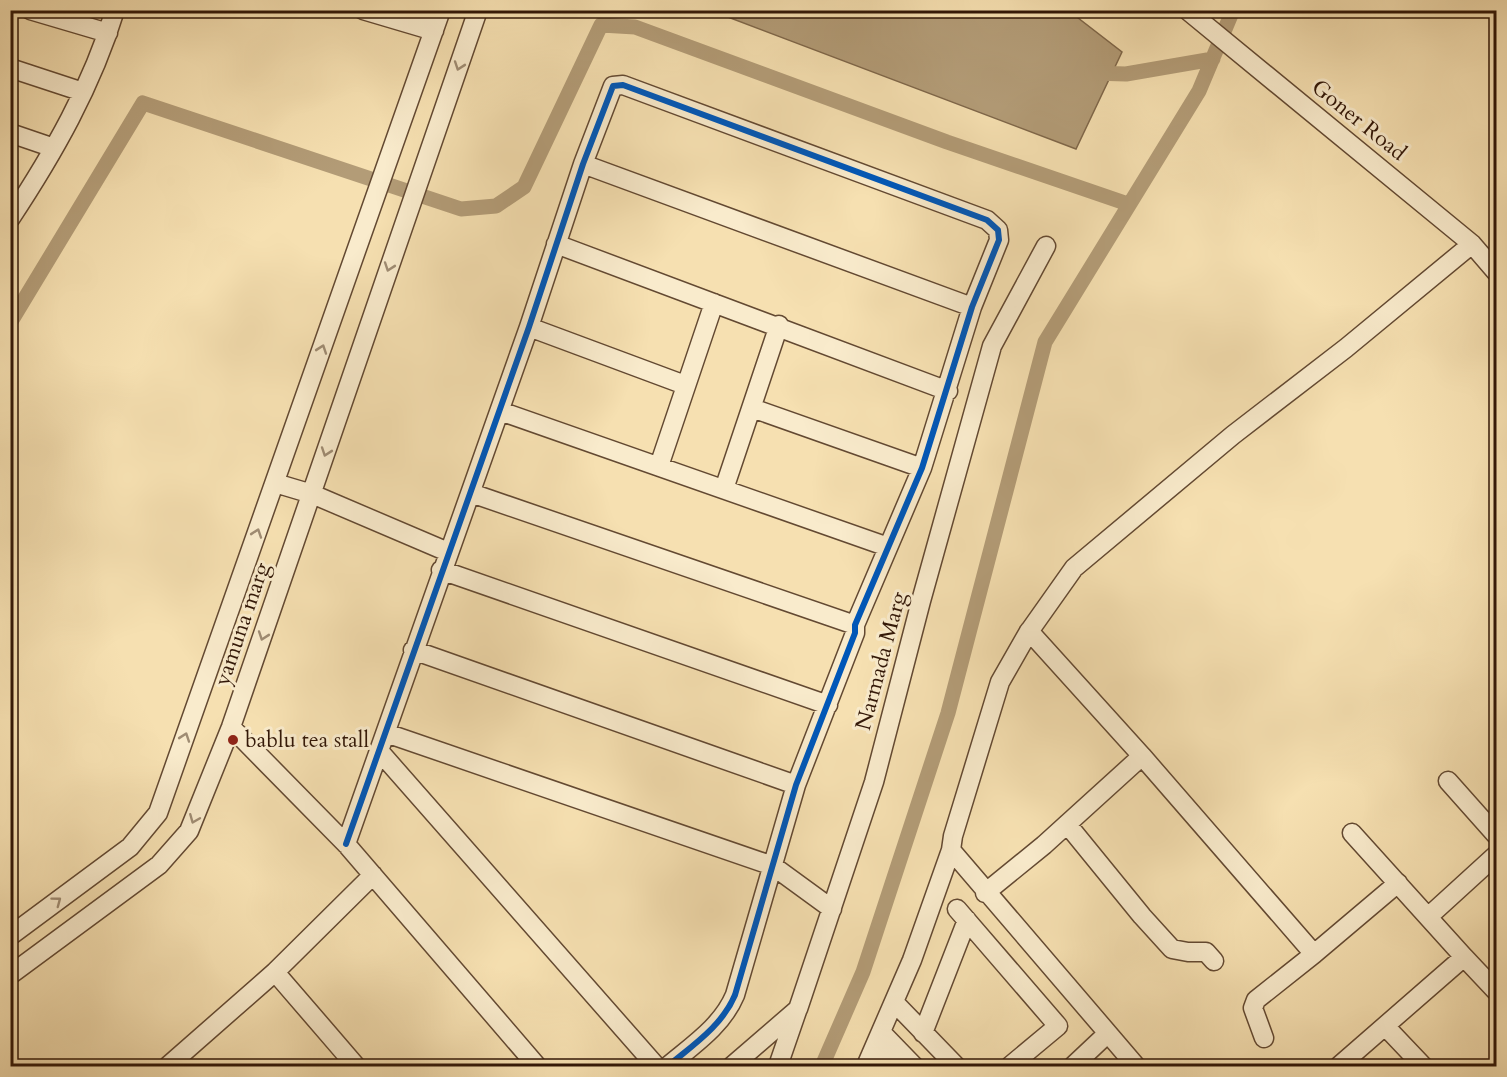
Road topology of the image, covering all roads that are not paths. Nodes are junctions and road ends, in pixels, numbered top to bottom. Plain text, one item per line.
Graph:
1 (30, 10) edge
2 (115, 10) edge
3 (363, 10) edge
4 (417, 10) edge
5 (478, 10) edge
6 (1187, 10) edge
7 (438, 20) edge
8 (108, 33) junction
9 (10, 68) edge
10 (83, 92) junction
11 (10, 133) edge
12 (54, 148) junction
13 (583, 164) junction
14 (13, 210) edge
15 (556, 244) junction
16 (1473, 244) junction
17 (1046, 246) dead end
18 (1497, 272) edge
19 (714, 303) junction
20 (972, 307) junction
21 (779, 325) junction
22 (529, 327) junction
23 (685, 385) junction
24 (948, 391) junction
25 (752, 408) junction
26 (500, 411) junction
27 (659, 466) junction
28 (922, 468) junction
29 (275, 483) junction
30 (724, 489) junction
31 (312, 494) junction
32 (471, 494) junction
33 (888, 547) junction
34 (448, 552) junction
35 (441, 570) junction
36 (855, 625) junction
37 (1029, 631) junction
38 (413, 650) junction
39 (828, 705) junction
40 (231, 727) junction
41 (386, 734) junction
42 (380, 752) junction
43 (1142, 756) junction
44 (1448, 781) dead end
45 (796, 785) junction
46 (1067, 824) junction
47 (1352, 833) dead end
48 (1497, 835) edge
49 (346, 844) junction
50 (951, 850) junction
51 (1497, 855) edge
52 (773, 866) junction
53 (373, 875) junction
54 (1398, 883) junction
55 (986, 893) junction
56 (832, 909) junction
57 (1428, 916) junction
58 (10, 936) edge
59 (1314, 954) junction
60 (1464, 957) junction
61 (1214, 961) dead end
62 (275, 972) junction
63 (10, 975) edge
64 (1497, 992) edge
65 (894, 1002) junction
66 (798, 1009) junction
67 (1385, 1026) junction
68 (881, 1032) junction
69 (923, 1033) junction
70 (1107, 1034) junction
71 (1264, 1038) dead end
72 (870, 1058) edge
73 (173, 1065) edge
74 (356, 1066) edge
75 (537, 1066) edge
76 (656, 1066) edge
77 (668, 1066) edge
78 (732, 1066) edge
79 (778, 1066) edge
80 (893, 1066) edge
81 (914, 1066) edge
82 (956, 1066) edge
83 (1010, 1066) edge
84 (1073, 1066) edge
85 (1136, 1066) edge
86 (1339, 1066) edge
87 (1423, 1066) edge

1 - 8 street
2 - 8 street
3 - 7 street
4 - 7 street
5 -> 31 street, yamuna marg
6 - 16 street, Goner Road
29 -> 7 street, yamuna marg
8 - 10 street
9 - 10 street
10 - 12 street
11 - 12 street
12 - 14 street
13 - 15 street
13 - 20 street
13 - 20 street
15 - 19 street
15 - 22 street
16 - 18 street, Goner Road
16 - 37 street
17 - 56 street, Narmada Marg
19 - 21 street
19 - 23 street
20 - 24 street
21 - 24 street
21 - 25 street
22 - 23 street
22 - 26 street
23 - 27 street
24 - 28 street
25 - 28 street
25 - 30 street
26 - 27 street
26 - 32 street
27 - 30 street
28 - 33 street
29 - 31 street
58 -> 29 street, yamuna marg
30 - 33 street
31 - 34 street
31 -> 40 street, yamuna marg
32 - 34 street
32 - 36 street
33 - 36 street
34 - 35 street
35 - 38 street
35 - 39 street
36 - 39 street
37 - 43 street
37 - 50 street
38 - 41 street
38 - 45 street
39 - 45 street
40 - 49 street
40 -> 63 street, yamuna marg
41 - 42 street
41 - 52 street
42 - 49 street
42 - 76 street
43 - 46 street
43 - 59 street
44 - 48 street
45 - 52 street
46 - 55 street
46 - 61 street
47 - 54 street
49 - 53 street
50 - 55 street
50 - 65 street
51 - 57 street
52 - 56 street
52 - 77 street
53 - 62 street
53 - 75 street
54 - 57 street
54 - 59 street
55 - 70 street
56 - 66 street, Narmada Marg
57 - 60 street
59 - 71 street
60 - 64 street
60 - 67 street
62 - 73 street
62 - 74 street
65 - 68 street
65 - 69 street
66 - 78 street
66 - 79 street, Narmada Marg
67 - 86 street
67 - 87 street
68 - 72 street
68 - 81 street
69 - 82 street
69 - 83 street
70 - 84 street
70 - 85 street
72 - 80 street

